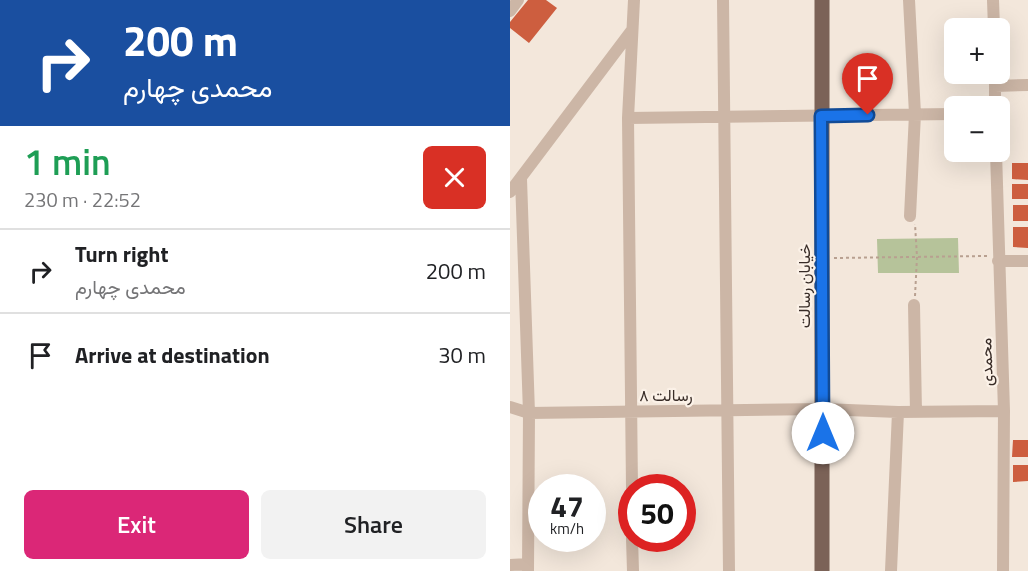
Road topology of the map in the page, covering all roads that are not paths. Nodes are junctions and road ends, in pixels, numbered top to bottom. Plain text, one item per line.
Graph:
1 (518, 0) edge
2 (634, 0) edge
3 (723, 0) edge
4 (822, 0) edge
5 (909, 0) edge
6 (993, 0) edge
7 (510, 11) edge
8 (994, 18) edge
9 (633, 30) junction
10 (1010, 82) edge
11 (1028, 85) edge
12 (915, 114) junction
13 (944, 114) edge
14 (821, 116) junction
15 (723, 117) junction
16 (628, 118) junction
17 (996, 162) edge
18 (520, 179) junction
19 (510, 192) edge
20 (910, 216) road end
21 (998, 258) junction
22 (1028, 261) edge
23 (914, 304) road end
24 (510, 406) edge
25 (823, 409) junction
26 (1004, 411) junction
27 (631, 412) junction
28 (726, 412) junction
29 (898, 412) junction
30 (916, 412) junction
31 (529, 413) junction
32 (632, 474) edge
33 (632, 552) edge
34 (510, 565) edge
35 (528, 567) edge
36 (633, 571) edge
37 (729, 571) edge
38 (822, 571) edge
39 (891, 571) edge
40 (1003, 571) edge

1 - 7 street
2 - 9 street
3 - 15 street
4 - 14 main road, خیابان رسالت
5 - 12 street
6 - 8 street
9 - 16 street
9 - 18 street
10 - 11 street
12 - 13 street
12 - 14 street
12 - 20 street
14 - 15 street
14 - 25 main road, خیابان رسالت
15 - 16 street
15 - 28 street
16 - 27 street
17 - 21 street, محمدی
18 - 19 street
18 - 31 street
21 - 22 street
21 - 26 street, محمدی
23 - 30 street
24 - 31 street, ۸ رسالت
25 - 28 street, ۸ رسالت
25 - 29 street, ۸ رسالت
25 - 38 main road, خیابان رسالت
26 - 30 street, ۸ رسالت
26 - 40 street, محمدی
27 - 28 street, ۸ رسالت
27 - 31 street, ۸ رسالت
27 - 32 street
28 - 37 street
29 - 30 street, ۸ رسالت
29 - 39 street
31 - 35 street
33 - 36 street
34 - 35 street

